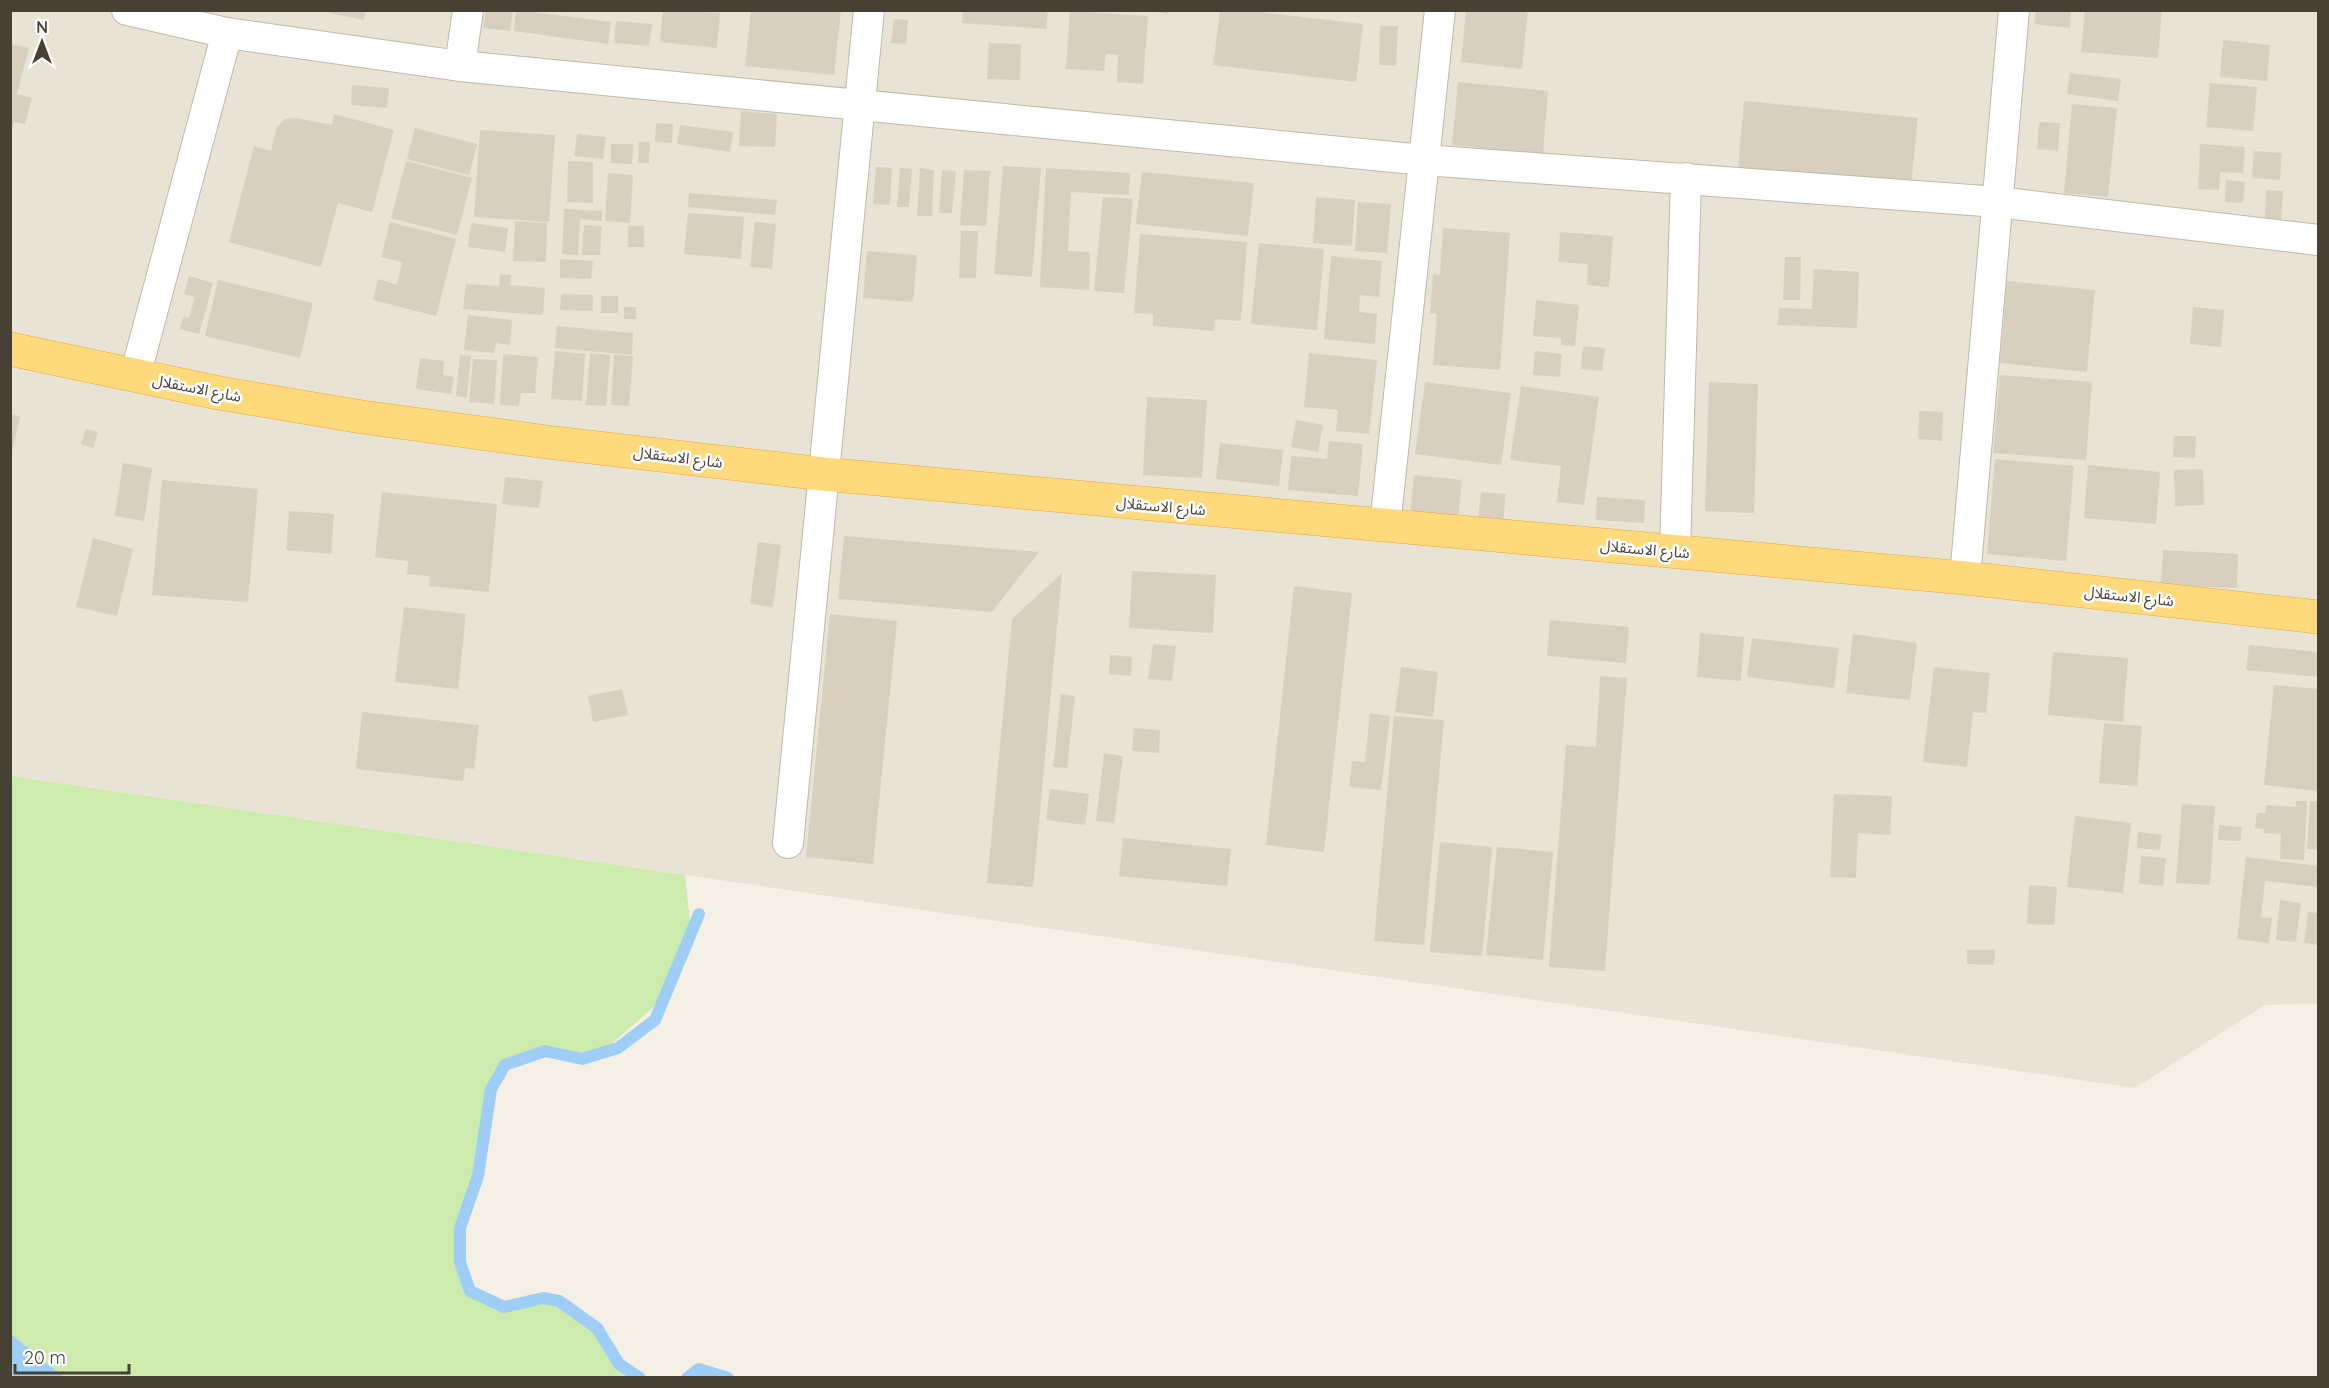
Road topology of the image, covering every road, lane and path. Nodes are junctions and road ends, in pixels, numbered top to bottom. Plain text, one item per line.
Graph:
1 (127, 10) edge
2 (468, 10) edge
3 (869, 10) edge
4 (1440, 10) edge
5 (2014, 10) edge
6 (227, 33) junction
7 (460, 66) junction
8 (859, 105) junction
9 (1424, 160) junction
10 (1686, 178) junction
11 (1998, 202) junction
12 (2319, 240) edge
13 (10, 349) edge
14 (135, 376) junction
15 (824, 474) junction
16 (1385, 526) junction
17 (1675, 552) junction
18 (1965, 578) junction
19 (2319, 617) edge
20 (788, 843) dead end

1 - 6 street
2 - 7 street
3 - 8 street
4 - 9 street
5 - 11 street
6 - 7 street
6 - 14 street
7 - 8 street
8 - 9 street
8 - 15 street
9 - 10 street
9 - 16 street
10 - 11 street
10 - 17 street
11 - 12 street
11 - 18 street
13 - 14 highway, شارع الاستقلال
14 - 15 highway, شارع الاستقلال
15 - 16 highway, شارع الاستقلال
15 - 20 street
16 - 17 highway, شارع الاستقلال
17 - 18 highway, شارع الاستقلال
18 - 19 highway, شارع الاستقلال

